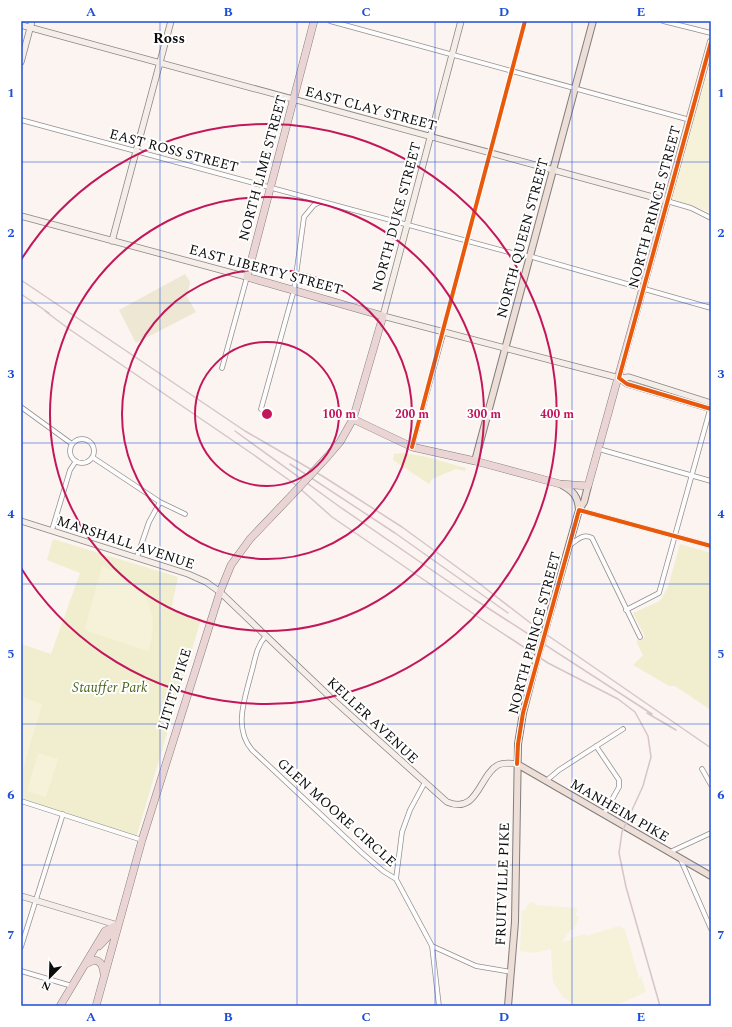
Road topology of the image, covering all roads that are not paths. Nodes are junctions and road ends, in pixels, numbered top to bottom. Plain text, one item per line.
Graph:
1 (32, 21) edge
2 (171, 21) edge
3 (314, 21) edge
4 (330, 21) edge
5 (461, 21) edge
6 (593, 21) edge
7 (663, 21) edge
8 (21, 25) edge
9 (30, 27) junction
10 (711, 33) edge
11 (711, 42) edge
12 (452, 55) junction
13 (21, 62) edge
14 (160, 63) junction
15 (575, 88) junction
16 (293, 99) junction
17 (21, 120) edge
18 (690, 120) junction
19 (431, 137) junction
20 (137, 152) junction
21 (552, 170) junction
22 (270, 188) junction
23 (667, 201) junction
24 (320, 202) junction
25 (21, 216) edge
26 (711, 218) edge
27 (407, 225) junction
28 (112, 240) junction
29 (529, 256) junction
30 (247, 277) junction
31 (643, 289) junction
32 (294, 290) junction
33 (711, 308) edge
34 (384, 316) junction
35 (444, 331) junction
36 (505, 348) junction
37 (222, 368) dead end
38 (619, 378) junction
39 (21, 407) edge
40 (711, 407) edge
41 (261, 409) dead end
42 (353, 419) junction
43 (72, 444) junction
44 (412, 447) junction
45 (599, 449) junction
46 (92, 457) junction
47 (76, 461) junction
48 (475, 461) junction
49 (692, 476) junction
50 (711, 481) edge
51 (560, 484) junction
52 (588, 486) junction
53 (160, 502) junction
54 (580, 510) junction
55 (185, 514) dead end
56 (21, 521) edge
57 (52, 530) junction
58 (675, 536) junction
59 (569, 546) junction
60 (711, 546) edge
61 (137, 557) junction
62 (220, 592) junction
63 (626, 610) junction
64 (265, 636) junction
65 (640, 637) dead end
66 (622, 729) dead end
67 (596, 746) junction
68 (517, 764) junction
69 (702, 768) dead end
70 (546, 781) junction
71 (424, 784) junction
72 (711, 785) edge
73 (21, 801) edge
74 (63, 814) junction
75 (604, 814) junction
76 (711, 833) edge
77 (142, 840) junction
78 (670, 852) junction
79 (679, 858) junction
80 (711, 876) edge
81 (396, 879) junction
82 (21, 896) edge
83 (36, 900) junction
84 (117, 925) junction
85 (711, 929) edge
86 (432, 946) junction
87 (21, 947) edge
88 (85, 965) junction
89 (21, 971) edge
90 (511, 972) junction
91 (104, 976) junction
92 (72, 986) junction
93 (60, 1006) edge
94 (96, 1006) edge
95 (439, 1006) edge
96 (508, 1006) edge

1 - 9 main road
2 - 14 main road
3 - 16 highway, NORTH LIME STREET
4 - 12 street
5 - 12 main road, NORTH DUKE STREET
6 - 15 main road, NORTH QUEEN STREET
7 - 10 street
8 - 9 main road, EAST CLAY STREET
9 - 13 main road
9 - 14 main road, EAST CLAY STREET
11 - 18 highway, NORTH PRINCE STREET
12 - 15 street
12 - 19 main road, NORTH DUKE STREET
14 - 16 main road, EAST CLAY STREET
14 - 20 main road
15 - 18 street
15 - 21 main road, NORTH QUEEN STREET
16 - 19 main road, EAST CLAY STREET
16 - 22 highway, NORTH LIME STREET
17 - 20 street, EAST ROSS STREET
18 - 23 highway, NORTH PRINCE STREET
19 - 21 main road, EAST CLAY STREET
19 - 27 main road, NORTH DUKE STREET
20 - 22 street, EAST ROSS STREET
20 - 28 main road
21 - 23 main road, EAST CLAY STREET
21 - 29 main road, NORTH QUEEN STREET
22 - 24 street, EAST ROSS STREET
22 - 30 highway, NORTH LIME STREET
23 - 26 street
23 - 31 highway, NORTH PRINCE STREET
24 - 27 street, EAST ROSS STREET
24 - 32 street
25 - 28 main road, EAST LIBERTY STREET
27 - 29 street, EAST ROSS STREET
27 - 34 main road, NORTH DUKE STREET
28 - 30 main road, EAST LIBERTY STREET
29 - 31 street, EAST ROSS STREET
29 - 36 main road, NORTH QUEEN STREET
30 - 32 highway, EAST LIBERTY STREET
30 - 37 street, NORTH LIME STREET
31 - 33 street, EAST ROSS STREET
31 - 38 highway, NORTH PRINCE STREET
32 - 34 highway, EAST LIBERTY STREET
32 - 41 street
34 - 35 main road, EAST LIBERTY STREET
34 - 42 highway, NORTH DUKE STREET
35 - 36 main road, EAST LIBERTY STREET
35 - 44 street
36 - 38 main road, EAST LIBERTY STREET
36 - 48 main road, NORTH QUEEN STREET
38 - 40 main road, EAST LIBERTY STREET
38 - 45 highway, NORTH PRINCE STREET
39 - 43 street
40 - 49 street
42 - 44 highway
42 - 62 highway, LITITZ PIKE, bridge
43 - 46 street
43 - 47 street
44 - 48 highway
45 - 49 street
45 - 52 highway, NORTH PRINCE STREET
46 - 47 street
46 - 53 street
47 - 57 street
48 - 51 highway
49 - 50 street
49 - 58 street
51 - 52 highway
51 - 54 main road
52 - 54 main road, NORTH PRINCE STREET
53 - 55 street
53 - 61 street
54 - 58 street
54 - 59 main road, NORTH PRINCE STREET
56 - 57 main road, MARSHALL AVENUE
57 - 61 main road, MARSHALL AVENUE
58 - 60 street
58 - 63 street
59 - 63 street
59 - 68 main road, NORTH PRINCE STREET, bridge
61 - 62 main road, MARSHALL AVENUE
62 - 64 main road, KELLER AVENUE
62 - 77 highway, LITITZ PIKE
63 - 65 street
64 - 71 main road, KELLER AVENUE
64 - 81 street, GLEN MOORE CIRCLE
66 - 67 street
67 - 70 street
67 - 75 street
68 - 70 main road, MANHEIM PIKE
68 - 71 main road, KELLER AVENUE
68 - 90 main road, FRUITVILLE PIKE
69 - 72 street
70 - 75 main road, MANHEIM PIKE
71 - 81 street
73 - 74 street
74 - 77 street
74 - 83 street
75 - 78 main road, MANHEIM PIKE
76 - 78 street
77 - 84 highway, LITITZ PIKE
78 - 79 main road, MANHEIM PIKE
79 - 80 main road, MANHEIM PIKE
79 - 85 street
81 - 86 street, GLEN MOORE CIRCLE
82 - 83 main road
83 - 84 main road
83 - 87 street
84 - 88 highway
84 - 91 highway, LITITZ PIKE
86 - 90 street
86 - 95 street, GLEN MOORE CIRCLE
88 - 91 highway
88 - 92 highway
89 - 92 street
90 - 96 main road, FRUITVILLE PIKE
91 - 94 highway, LITITZ PIKE
92 - 93 highway

